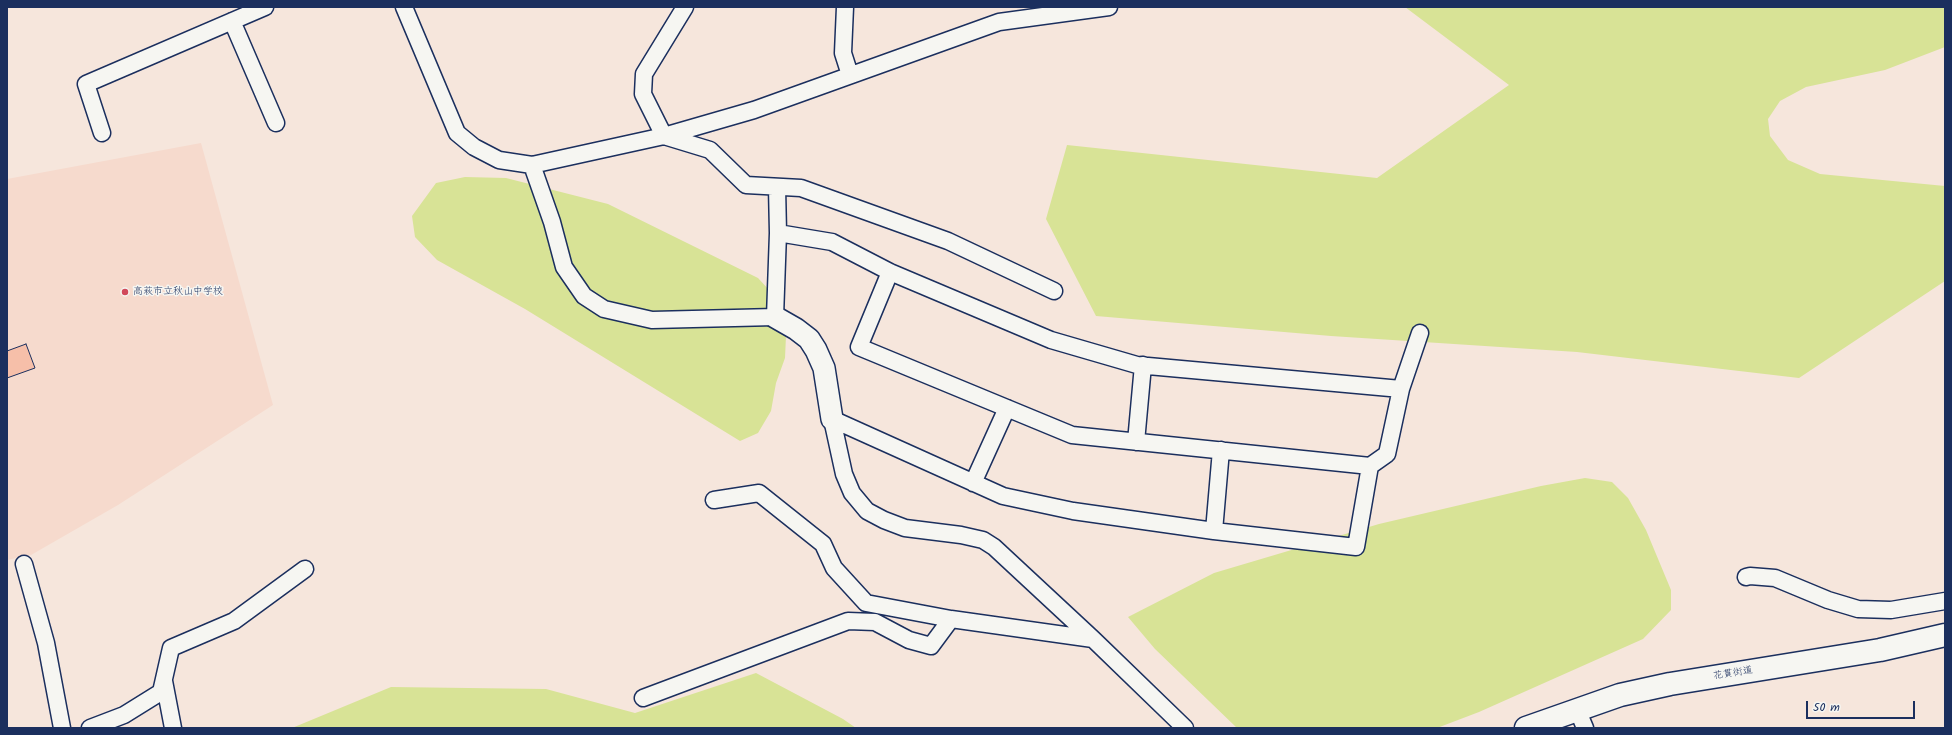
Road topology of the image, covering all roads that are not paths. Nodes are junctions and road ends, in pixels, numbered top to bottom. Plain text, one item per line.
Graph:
1 (265, 7) edge
2 (685, 7) edge
3 (845, 7) edge
4 (1108, 7) edge
5 (408, 8) edge
6 (239, 15) edge
7 (850, 75) junction
8 (276, 122) dead end
9 (102, 133) dead end
10 (664, 136) junction
11 (532, 165) junction
12 (777, 187) junction
13 (778, 233) junction
14 (890, 272) junction
15 (1054, 291) dead end
16 (775, 317) junction
17 (1420, 333) dead end
18 (1143, 365) junction
19 (1402, 389) junction
20 (1007, 408) junction
21 (832, 419) junction
22 (1136, 442) junction
23 (1221, 450) junction
24 (1370, 466) junction
25 (973, 483) junction
26 (714, 500) dead end
27 (1214, 531) junction
28 (24, 564) dead end
29 (305, 569) dead end
30 (1746, 577) dead end
31 (1945, 601) edge
32 (951, 619) junction
33 (1945, 634) edge
34 (1093, 639) junction
35 (164, 681) junction
36 (643, 698) dead end
37 (1581, 718) edge
38 (62, 728) edge
39 (90, 728) edge
40 (173, 728) edge
41 (1185, 728) edge
42 (1526, 728) edge

1 - 6 street
2 - 10 street
3 - 7 street
4 - 7 street
5 - 11 street
6 - 8 street
6 - 9 street
7 - 10 street
10 - 11 street
10 - 12 street
11 - 16 street
12 - 13 street
12 - 15 street
13 - 14 street
13 - 16 street
14 - 18 street
14 - 20 street
16 - 21 street
17 - 19 street
18 - 19 street
18 - 22 street
19 - 24 street
20 - 22 street
20 - 25 street
21 - 25 street
21 - 34 street
22 - 23 street
23 - 24 street
23 - 27 street
24 - 27 street
25 - 27 street
26 - 32 street
28 - 38 street
29 - 35 street
30 - 31 street
32 - 34 street
32 - 36 street
33 - 37 highway, 花貫街道
34 - 41 street
35 - 39 street
35 - 40 street
37 - 42 highway, 花貫街道

